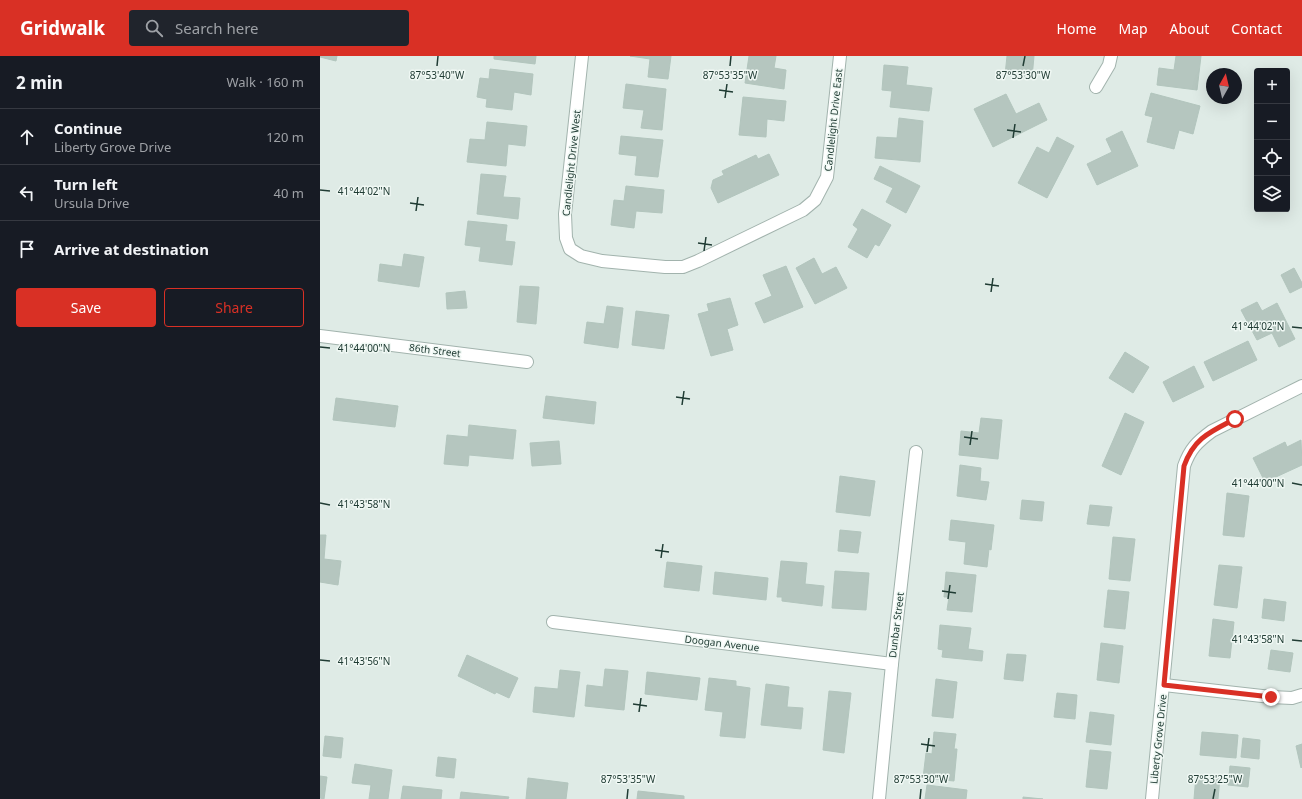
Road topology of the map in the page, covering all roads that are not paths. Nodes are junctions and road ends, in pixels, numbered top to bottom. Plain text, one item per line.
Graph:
1 (582, 56) edge
2 (840, 56) edge
3 (1111, 56) edge
4 (1096, 87) dead end
5 (683, 267) joint
6 (320, 336) edge
7 (527, 362) dead end
8 (1302, 386) edge
9 (916, 452) dead end
10 (553, 622) dead end
11 (892, 664) junction
12 (1164, 685) junction
13 (1302, 695) edge
14 (879, 799) edge
15 (1152, 799) edge

1 - 5 street, Candlelight Drive West
2 - 5 street, Candlelight Drive East
3 - 4 street
6 - 7 street, 86th Street
8 - 12 street, Liberty Grove Drive
9 - 11 street, Dunbar Street
10 - 11 street, Doogan Avenue
11 - 14 street, Dunbar Street
12 - 13 street
12 - 15 street, Liberty Grove Drive

